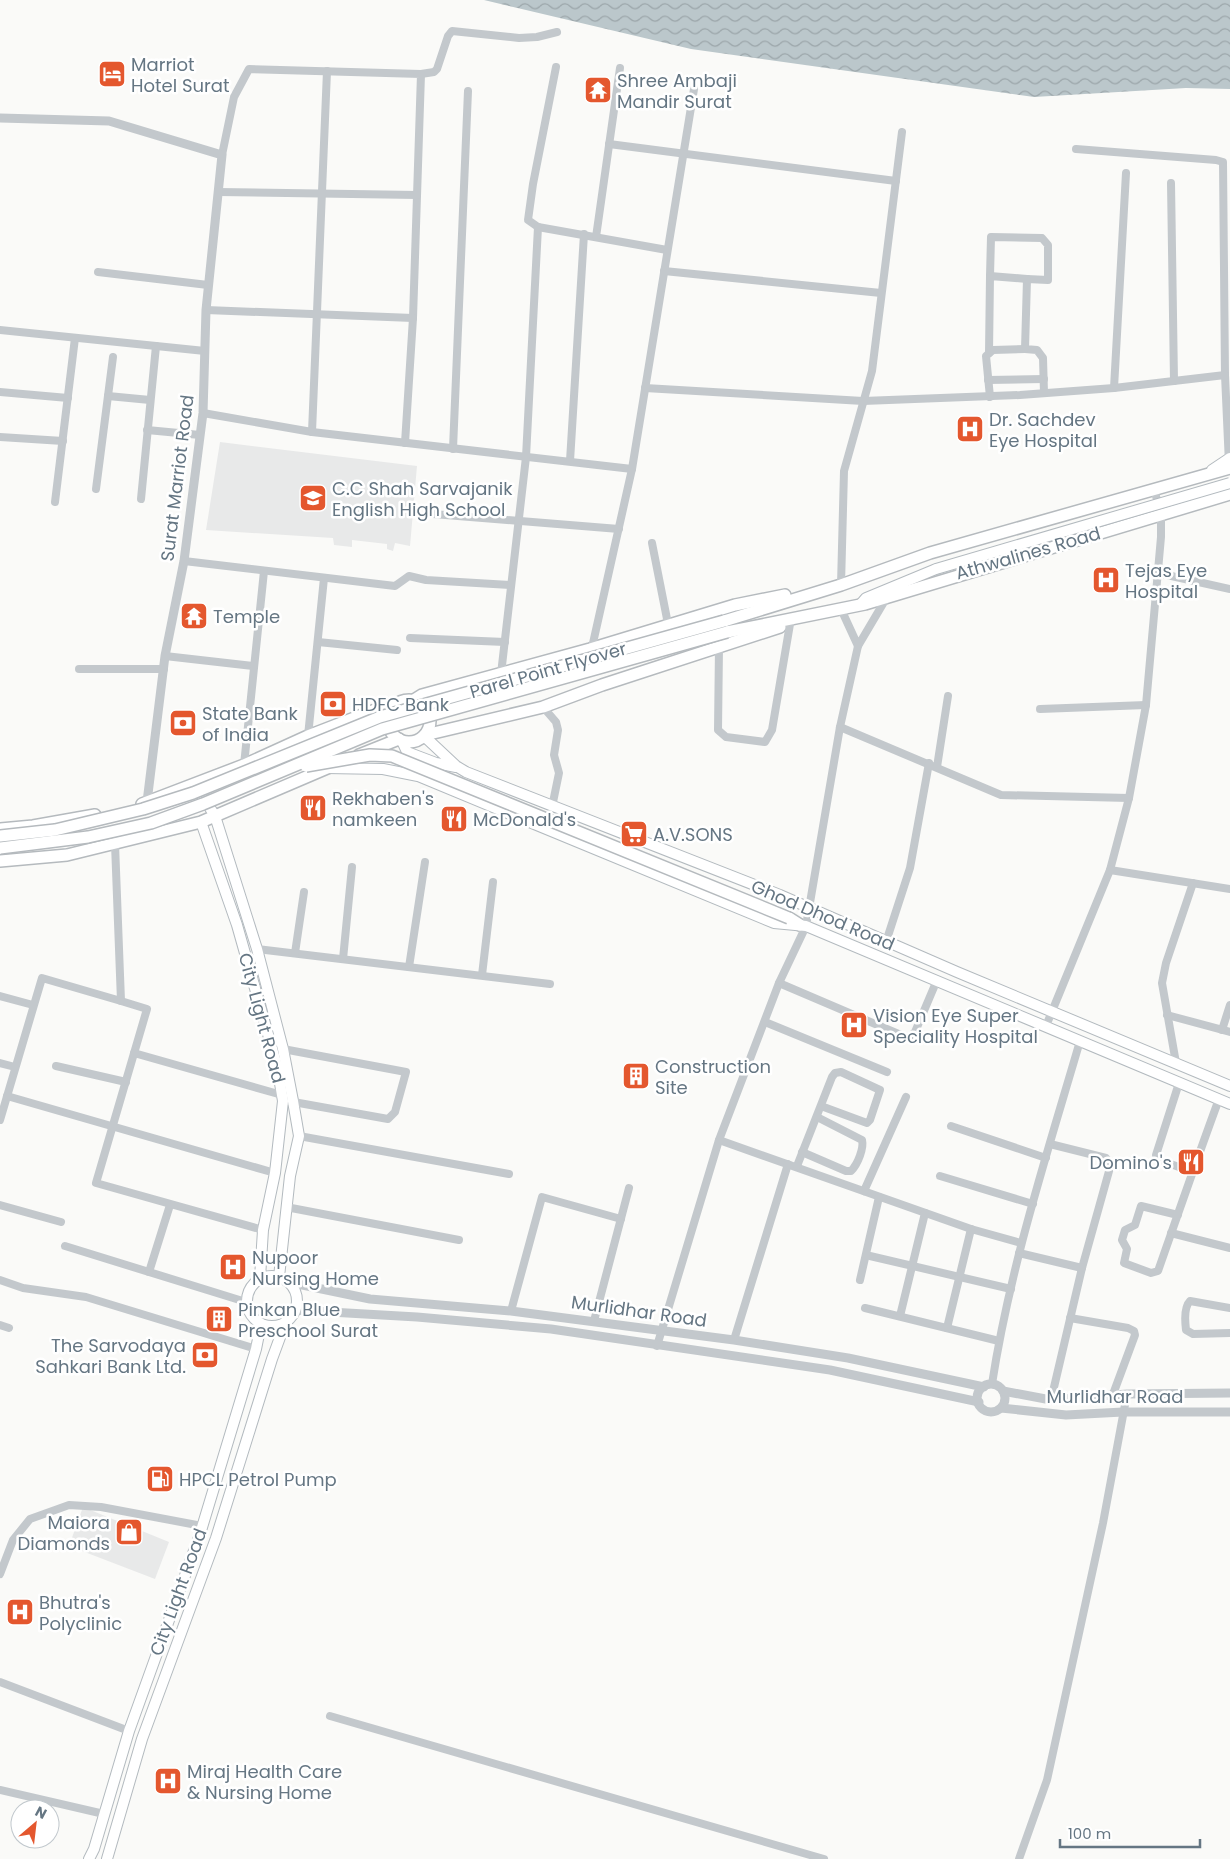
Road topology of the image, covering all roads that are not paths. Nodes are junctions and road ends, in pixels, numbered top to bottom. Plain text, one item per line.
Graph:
1 (557, 32) dead end
2 (556, 67) dead end
3 (620, 68) dead end
4 (327, 71) junction
5 (421, 74) junction
6 (694, 89) dead end
7 (468, 91) dead end
8 (0, 118) edge
9 (902, 132) dead end
10 (609, 144) junction
11 (1076, 149) dead end
12 (685, 154) junction
13 (222, 155) junction
14 (1126, 173) dead end
15 (896, 181) junction
16 (1171, 183) dead end
17 (218, 192) junction
18 (322, 194) junction
19 (417, 196) junction
20 (538, 227) junction
21 (584, 234) junction
22 (596, 236) junction
23 (667, 250) junction
24 (664, 271) junction
25 (98, 272) dead end
26 (990, 276) junction
27 (1027, 279) junction
28 (208, 286) junction
29 (882, 293) junction
30 (206, 310) junction
31 (317, 315) junction
32 (412, 318) junction
33 (0, 330) edge
34 (75, 338) junction
35 (156, 346) junction
36 (1025, 349) junction
37 (205, 351) junction
38 (989, 353) junction
39 (113, 356) dead end
40 (1225, 375) junction
41 (1044, 379) junction
42 (988, 380) junction
43 (1174, 381) junction
44 (645, 388) junction
45 (1114, 388) junction
46 (0, 392) edge
47 (1044, 393) junction
48 (108, 396) junction
49 (990, 397) junction
50 (68, 398) junction
51 (150, 400) junction
52 (864, 400) junction
53 (203, 413) junction
54 (147, 430) junction
55 (312, 432) junction
56 (200, 435) junction
57 (0, 437) edge
58 (63, 441) junction
59 (405, 443) junction
60 (453, 449) junction
61 (526, 457) junction
62 (570, 461) junction
63 (1230, 463) edge
64 (632, 469) junction
65 (1230, 483) edge
66 (96, 489) dead end
67 (1154, 489) junction
68 (1230, 494) edge
69 (141, 499) dead end
70 (56, 502) dead end
71 (433, 514) dead end
72 (1161, 514) junction
73 (519, 521) junction
74 (619, 529) junction
75 (652, 543) dead end
76 (184, 561) junction
77 (264, 571) junction
78 (1158, 573) junction
79 (324, 578) junction
80 (511, 585) junction
81 (841, 585) junction
82 (1230, 589) edge
83 (802, 597) junction
84 (887, 597) junction
85 (860, 605) junction
86 (841, 609) junction
87 (827, 611) junction
88 (668, 624) junction
89 (790, 624) junction
90 (410, 638) dead end
91 (318, 642) junction
92 (505, 642) junction
93 (858, 646) junction
94 (719, 647) junction
95 (590, 649) junction
96 (397, 650) dead end
97 (165, 656) junction
98 (253, 666) junction
99 (79, 669) dead end
100 (164, 669) junction
101 (501, 674) junction
102 (602, 685) junction
103 (948, 696) dead end
104 (414, 700) junction
105 (1146, 705) junction
106 (394, 706) junction
107 (543, 707) junction
108 (1040, 709) dead end
109 (840, 727) junction
110 (424, 735) junction
111 (308, 736) junction
112 (401, 740) junction
113 (297, 741) junction
114 (929, 763) junction
115 (244, 765) junction
116 (326, 768) junction
117 (460, 768) junction
118 (937, 768) junction
119 (287, 769) junction
120 (195, 784) junction
121 (1129, 798) junction
122 (147, 802) junction
123 (552, 807) junction
124 (216, 816) junction
125 (201, 822) junction
126 (0, 829) edge
127 (0, 836) edge
128 (115, 844) junction
129 (0, 848) edge
130 (0, 861) edge
131 (425, 862) dead end
132 (352, 867) dead end
133 (1110, 870) junction
134 (493, 882) dead end
135 (1193, 883) junction
136 (1230, 889) edge
137 (304, 892) dead end
138 (809, 909) junction
139 (803, 926) junction
140 (886, 942) junction
141 (257, 949) junction
142 (295, 953) junction
143 (343, 959) junction
144 (409, 967) junction
145 (482, 976) junction
146 (938, 980) junction
147 (779, 983) junction
148 (550, 984) dead end
149 (0, 996) edge
150 (121, 1001) junction
151 (34, 1005) junction
152 (1230, 1005) edge
153 (1052, 1012) junction
154 (1167, 1016) junction
155 (765, 1022) junction
156 (1046, 1026) junction
157 (1226, 1031) edge
158 (1080, 1041) junction
159 (283, 1049) junction
160 (134, 1052) junction
161 (0, 1063) edge
162 (1176, 1063) junction
163 (56, 1066) dead end
164 (15, 1068) junction
165 (887, 1072) dead end
166 (126, 1082) junction
167 (1179, 1082) junction
168 (1230, 1086) edge
169 (7, 1096) junction
170 (906, 1097) dead end
171 (286, 1099) junction
172 (1219, 1099) junction
173 (1230, 1104) edge
174 (821, 1106) junction
175 (816, 1117) junction
176 (0, 1120) edge
177 (114, 1126) junction
178 (951, 1126) dead end
179 (299, 1136) junction
180 (719, 1140) junction
181 (1050, 1144) junction
182 (802, 1152) junction
183 (1046, 1158) junction
184 (788, 1164) junction
185 (797, 1166) junction
186 (1193, 1172) junction
187 (275, 1173) junction
188 (509, 1174) dead end
189 (940, 1176) dead end
190 (629, 1188) dead end
191 (864, 1191) junction
192 (879, 1197) junction
193 (170, 1204) junction
194 (1033, 1204) junction
195 (0, 1205) edge
196 (286, 1207) junction
197 (925, 1213) junction
198 (1178, 1215) junction
199 (621, 1219) junction
200 (61, 1222) dead end
201 (971, 1229) junction
202 (263, 1230) junction
203 (1171, 1233) junction
204 (459, 1240) dead end
205 (1021, 1243) junction
206 (65, 1246) dead end
207 (1230, 1248) edge
208 (1019, 1253) junction
209 (870, 1256) dead end
210 (912, 1266) junction
211 (1082, 1268) junction
212 (150, 1272) junction
213 (279, 1277) junction
214 (960, 1277) junction
215 (260, 1278) junction
216 (0, 1280) edge
217 (860, 1280) dead end
218 (288, 1282) junction
219 (1011, 1289) junction
220 (246, 1302) junction
221 (865, 1308) dead end
222 (1230, 1308) edge
223 (295, 1310) junction
224 (511, 1310) junction
225 (900, 1316) junction
226 (1070, 1318) junction
227 (594, 1321) junction
228 (286, 1322) junction
229 (262, 1324) junction
230 (0, 1325) edge
231 (9, 1328) dead end
232 (947, 1328) junction
233 (662, 1331) junction
234 (1230, 1332) edge
235 (734, 1340) junction
236 (999, 1341) junction
237 (658, 1346) junction
238 (256, 1349) junction
239 (988, 1385) junction
240 (1003, 1391) junction
241 (1230, 1393) edge
242 (1126, 1394) junction
243 (1112, 1397) junction
244 (1051, 1400) junction
245 (978, 1402) junction
246 (1001, 1408) junction
247 (1123, 1412) junction
248 (1230, 1412) edge
249 (202, 1526) junction
250 (0, 1574) edge
251 (0, 1682) edge
252 (330, 1716) dead end
253 (129, 1731) junction
254 (0, 1790) edge
255 (104, 1814) junction
256 (88, 1859) edge
257 (107, 1859) edge
258 (824, 1859) edge
259 (1019, 1859) edge

1 - 5 street
2 - 20 street
3 - 10 street
4 - 5 street
4 - 13 street
4 - 18 street
5 - 19 street
6 - 12 street
7 - 60 street
8 - 13 street
9 - 15 street
10 - 12 street
10 - 22 street
11 - 40 street
12 - 15 street
12 - 23 street
13 - 17 street, Surat Marriot Road
14 - 45 street
15 - 29 street
16 - 43 street
17 - 18 street
17 - 28 street, Surat Marriot Road
18 - 19 street
18 - 31 street
19 - 32 street
20 - 21 street
20 - 61 street
21 - 22 street
21 - 62 street
22 - 23 street
23 - 24 street
24 - 29 street
24 - 44 street
25 - 28 street
26 - 27 street
26 - 27 street
26 - 38 street
27 - 36 street
28 - 30 street, Surat Marriot Road
29 - 52 street
30 - 31 street
30 - 37 street, Surat Marriot Road
31 - 32 street
31 - 55 street
32 - 59 street
33 - 34 street
34 - 35 street
34 - 50 street
35 - 37 street
35 - 51 street
36 - 38 street
36 - 41 street
37 - 53 street, Surat Marriot Road
38 - 42 street
39 - 48 street
40 - 43 street
40 - 63 street
41 - 42 street
41 - 47 street
42 - 49 street
43 - 45 street
44 - 52 street
44 - 64 street
45 - 47 street
46 - 50 street
47 - 49 street
48 - 51 street
48 - 66 street
49 - 52 street
50 - 58 street
51 - 54 street
52 - 81 street
53 - 55 street
53 - 56 street, Surat Marriot Road
54 - 56 street
54 - 69 street
55 - 59 street
56 - 76 street, Surat Marriot Road
57 - 58 street
58 - 70 street
59 - 60 street
60 - 61 street
61 - 62 street
61 - 73 street
62 - 64 street
63 - 67 main road, Athwalines Road
64 - 74 street
65 - 85 main road, bridge
67 - 72 street
67 - 81 main road, Athwalines Road
68 - 72 main road, Athwalines Road
71 - 73 street
72 - 78 street
72 - 84 main road, Athwalines Road
73 - 74 street
73 - 80 street
74 - 95 street
75 - 88 street
76 - 77 street
76 - 97 street, Surat Marriot Road
77 - 79 street
77 - 98 street
78 - 82 street
78 - 105 street
79 - 80 street
79 - 91 street
80 - 92 street
81 - 83 main road, Parel Point Flyover
83 - 88 main road
83 - 127 main road, Parel Point Flyover, bridge
84 - 85 main road, Athwalines Road
84 - 93 street
85 - 86 main road, Athwalines Road
86 - 87 main road, Athwalines Road
86 - 93 street
87 - 89 main road
87 - 119 main road, Parel Point Flyover, bridge
88 - 95 main road
89 - 94 main road
89 - 94 street
90 - 92 street
91 - 96 street
91 - 111 street
92 - 101 street
93 - 109 street
94 - 102 main road
95 - 101 main road
95 - 102 street
97 - 98 street
97 - 100 street, Surat Marriot Road
98 - 115 street
99 - 100 street
100 - 122 street, Surat Marriot Road
101 - 104 main road
102 - 107 main road
103 - 118 street
104 - 106 main road
104 - 110 main road
105 - 108 street
105 - 121 street
106 - 111 main road
106 - 112 main road
107 - 110 main road
107 - 123 street
109 - 114 street
109 - 138 street
110 - 112 main road
110 - 117 main road, Ghod Dhod Road
111 - 113 main road
112 - 116 main road
112 - 117 main road
113 - 115 main road
113 - 116 main road
114 - 118 street
114 - 140 street
115 - 120 main road
116 - 124 main road
116 - 139 main road, Ghod Dhod Road
117 - 123 main road, Ghod Dhod Road
118 - 121 street
119 - 129 main road, Parel Point Flyover, bridge
119 - 139 main road, bridge
120 - 122 main road
120 - 124 main road
121 - 133 street
122 - 126 main road
123 - 138 main road, Ghod Dhod Road
124 - 125 main road
124 - 141 main road
125 - 128 main road
125 - 171 main road, City Light Road
128 - 130 main road
128 - 150 street
131 - 144 street
132 - 143 street
133 - 135 street
133 - 153 street
134 - 145 street
135 - 136 street
135 - 154 street
137 - 142 street
138 - 139 street
138 - 140 main road, Ghod Dhod Road
139 - 146 main road
139 - 147 street
140 - 153 main road, Ghod Dhod Road
141 - 142 street
141 - 159 main road
142 - 143 street
143 - 144 street
144 - 145 street
145 - 148 street
146 - 147 street
146 - 156 main road
147 - 155 street
149 - 151 street
150 - 151 street
150 - 160 street
151 - 164 street
152 - 157 street
153 - 156 street
153 - 162 main road, Ghod Dhod Road
154 - 157 street
154 - 162 street
155 - 165 street
155 - 180 street
156 - 158 main road
158 - 167 main road
158 - 181 street
159 - 171 main road
159 - 171 street
160 - 166 street
160 - 171 street
161 - 164 street
162 - 168 main road, Ghod Dhod Road
163 - 166 street
164 - 169 street
166 - 177 street
167 - 172 main road
167 - 186 street
169 - 176 street
169 - 177 street
170 - 191 street
171 - 179 main road
171 - 187 main road, City Light Road
172 - 173 main road
172 - 186 street
174 - 174 street
174 - 175 street
175 - 182 street
175 - 182 street
177 - 187 street
177 - 193 street
178 - 183 street
179 - 188 street
179 - 196 main road
180 - 184 street
180 - 233 street
181 - 183 street
181 - 211 street
182 - 185 street
183 - 194 street
184 - 185 street
184 - 235 street
185 - 191 street
186 - 198 street
187 - 202 main road, City Light Road
189 - 194 street
190 - 199 street
191 - 192 street
192 - 197 street
192 - 217 street
193 - 202 street
193 - 212 street
194 - 205 street
195 - 200 street
196 - 204 street
196 - 213 main road
197 - 201 street
197 - 210 street
198 - 203 street
198 - 203 street
199 - 224 street
199 - 227 street
201 - 205 street
201 - 214 street
202 - 215 main road, City Light Road
203 - 207 street
205 - 208 street
206 - 212 street
208 - 211 street
208 - 219 street
209 - 210 street
210 - 214 street
210 - 225 street
211 - 226 street
212 - 220 street
213 - 215 main road
213 - 218 main road
214 - 219 street
214 - 232 street
215 - 220 main road, City Light Road
216 - 238 street
218 - 223 main road
218 - 224 street, Murlidhar Road
219 - 236 street
220 - 229 main road
221 - 225 street
222 - 234 street
223 - 228 main road
223 - 237 street, Murlidhar Road
224 - 227 street, Murlidhar Road
225 - 232 street
226 - 243 street
226 - 244 street
227 - 233 street, Murlidhar Road
228 - 229 main road
228 - 257 main road
229 - 238 main road, City Light Road
230 - 231 street
232 - 236 street
233 - 235 street, Murlidhar Road
233 - 237 street
235 - 239 street, Murlidhar Road
236 - 239 street
237 - 245 street, Murlidhar Road
238 - 249 main road, City Light Road
239 - 240 street
239 - 245 street
240 - 244 street, Murlidhar Road
240 - 246 street
241 - 242 street, Murlidhar Road
242 - 243 street, Murlidhar Road
242 - 247 street
243 - 244 street, Murlidhar Road
245 - 246 street
246 - 247 street, Murlidhar Road
247 - 248 street, Murlidhar Road
247 - 259 street
249 - 250 street
249 - 253 main road, City Light Road
251 - 253 street
252 - 258 street
253 - 255 main road, City Light Road
254 - 255 street
255 - 256 main road, City Light Road

